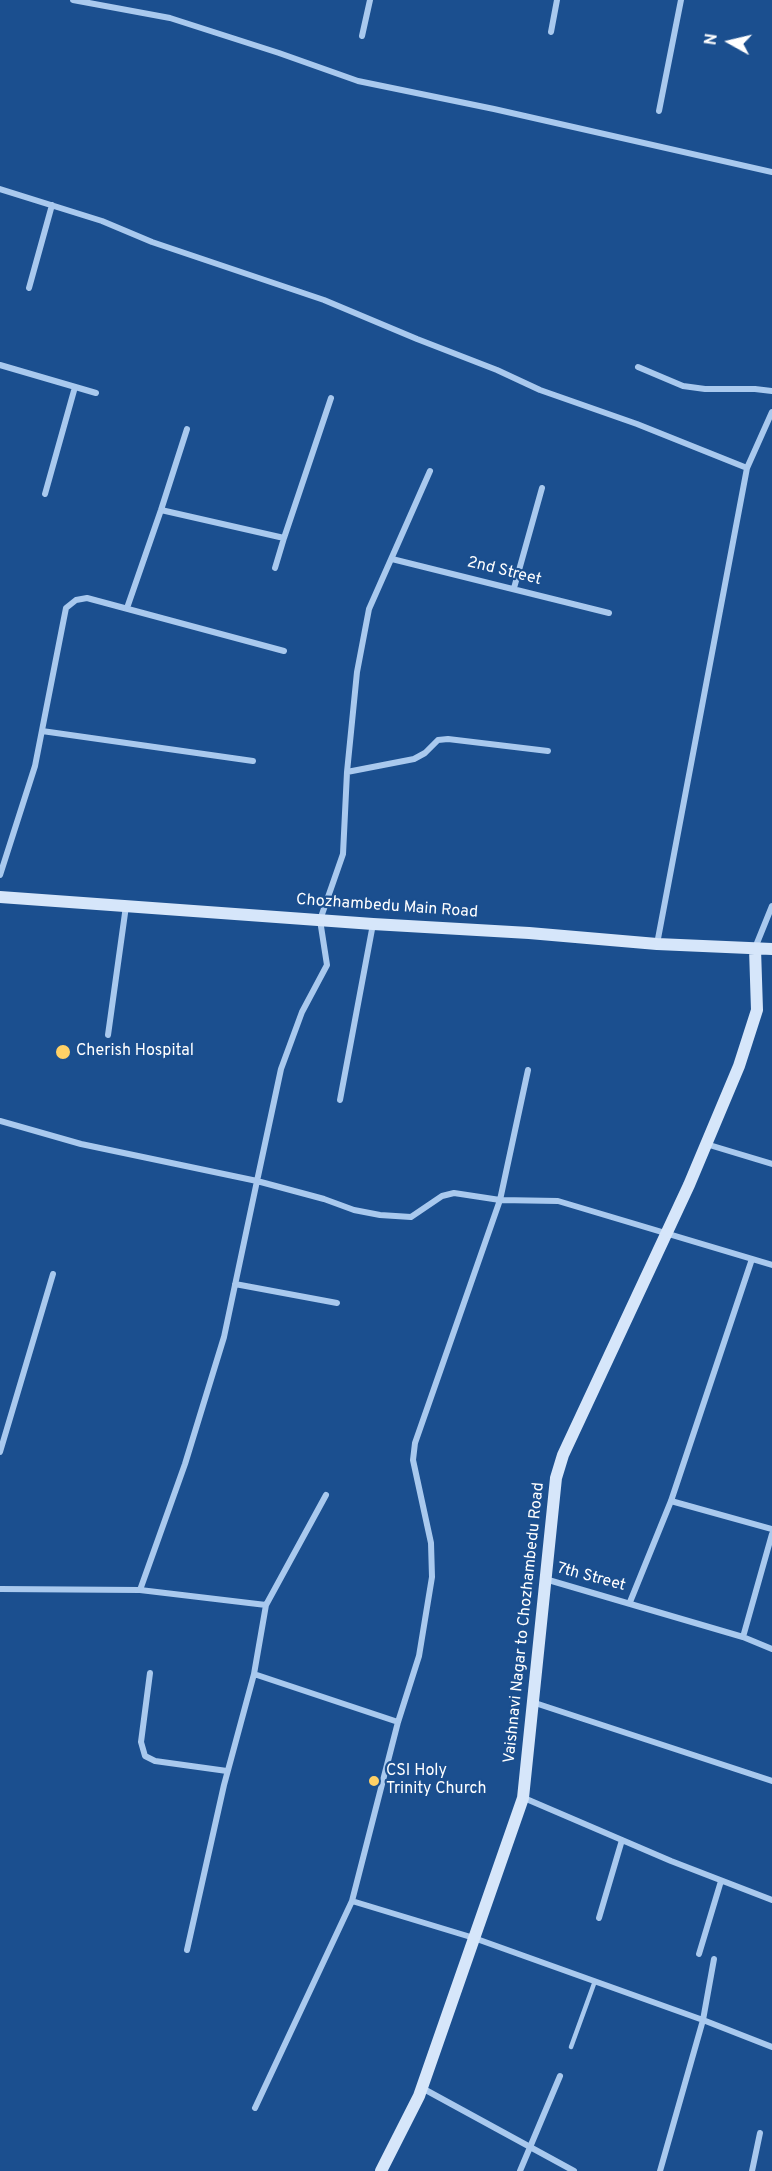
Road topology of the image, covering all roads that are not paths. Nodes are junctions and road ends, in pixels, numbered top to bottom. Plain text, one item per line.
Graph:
1 (73, 0) edge
2 (370, 0) edge
3 (557, 0) edge
4 (681, 0) edge
5 (551, 32) dead end
6 (362, 36) dead end
7 (659, 111) dead end
8 (772, 172) edge
9 (0, 189) edge
10 (52, 206) junction
11 (29, 288) dead end
12 (0, 365) edge
13 (638, 367) dead end
14 (75, 387) junction
15 (772, 391) edge
16 (96, 393) dead end
17 (331, 398) dead end
18 (772, 412) edge
19 (187, 429) dead end
20 (747, 468) junction
21 (430, 471) dead end
22 (542, 488) dead end
23 (45, 494) dead end
24 (161, 510) junction
25 (284, 538) junction
26 (392, 559) junction
27 (274, 568) dead end
28 (514, 588) junction
29 (127, 608) junction
30 (609, 613) dead end
31 (284, 651) dead end
32 (42, 731) junction
33 (548, 751) dead end
34 (253, 761) dead end
35 (347, 772) junction
36 (0, 875) edge
37 (0, 897) edge
38 (126, 906) junction
39 (772, 906) edge
40 (320, 920) junction
41 (373, 924) junction
42 (657, 944) junction
43 (772, 948) edge
44 (755, 949) junction
45 (108, 1035) dead end
46 (528, 1070) dead end
47 (340, 1100) dead end
48 (0, 1121) edge
49 (706, 1144) junction
50 (772, 1164) edge
51 (257, 1180) junction
52 (500, 1200) junction
53 (666, 1232) junction
54 (752, 1259) junction
55 (772, 1265) edge
56 (53, 1274) dead end
57 (235, 1284) junction
58 (337, 1303) dead end
59 (0, 1425) edge
60 (8, 1427) junction
61 (0, 1452) edge
62 (326, 1495) dead end
63 (671, 1501) junction
64 (772, 1529) edge
65 (772, 1534) edge
66 (545, 1579) junction
67 (0, 1589) edge
68 (140, 1590) junction
69 (630, 1602) junction
70 (266, 1605) junction
71 (743, 1637) junction
72 (772, 1648) edge
73 (150, 1673) dead end
74 (254, 1674) junction
75 (532, 1702) junction
76 (398, 1722) junction
77 (227, 1771) junction
78 (772, 1781) edge
79 (523, 1798) junction
80 (622, 1840) junction
81 (721, 1881) junction
82 (772, 1900) edge
83 (352, 1901) junction
84 (599, 1918) dead end
85 (474, 1938) junction
86 (187, 1950) dead end
87 (699, 1954) dead end
88 (714, 1959) dead end
89 (595, 1981) junction
90 (704, 2020) junction
91 (571, 2047) dead end
92 (772, 2047) edge
93 (560, 2076) dead end
94 (422, 2087) junction
95 (255, 2108) dead end
96 (760, 2133) dead end
97 (532, 2146) junction
98 (381, 2171) edge
99 (520, 2171) edge
100 (574, 2171) edge
101 (660, 2171) edge
102 (752, 2171) edge

1 - 8 street
2 - 6 street
3 - 5 street
4 - 7 street
9 - 10 street
10 - 11 street
10 - 20 street
12 - 14 street
13 - 15 street
14 - 16 street
14 - 23 street
17 - 25 street
18 - 20 street
19 - 24 street
20 - 42 street
21 - 26 street
22 - 28 street
24 - 25 street
24 - 29 street
25 - 27 street
26 - 28 street, 2nd Street
26 - 35 street
28 - 30 street, 2nd Street
29 - 31 street
29 - 32 street
32 - 34 street
32 - 36 street
33 - 35 street
35 - 40 street
37 - 38 street, Chozhambedu Main Road
38 - 40 street, Chozhambedu Main Road
38 - 45 street
39 - 44 street
40 - 41 street, Chozhambedu Main Road
40 - 51 street
41 - 42 street, Chozhambedu Main Road
41 - 47 street
42 - 44 street, Chozhambedu Main Road
43 - 44 street, Chozhambedu Main Road
44 - 49 street, Vaishnavi Nagar to Chozhambedu Road
46 - 52 street
48 - 51 street
49 - 50 street
49 - 53 street, Vaishnavi Nagar to Chozhambedu Road
51 - 52 street
51 - 57 street
52 - 53 street
52 - 76 street
53 - 54 street
53 - 66 street, Vaishnavi Nagar to Chozhambedu Road
54 - 55 street
54 - 63 street
56 - 60 street
57 - 58 street
57 - 68 street
59 - 60 street
60 - 61 street
62 - 70 street
63 - 64 street
63 - 69 street
65 - 71 street
66 - 69 street, 7th Street
66 - 75 street, Vaishnavi Nagar to Chozhambedu Road
67 - 68 street
68 - 70 street
69 - 71 street, 7th Street
70 - 74 street
71 - 72 street, 7th Street
73 - 77 street
74 - 76 street
74 - 77 street
75 - 78 street
75 - 79 street, Vaishnavi Nagar to Chozhambedu Road
76 - 83 street
77 - 86 street
79 - 80 street
79 - 85 street, Vaishnavi Nagar to Chozhambedu Road
80 - 81 street
80 - 84 street
81 - 82 street
81 - 87 street
83 - 85 street
83 - 95 street
85 - 89 street
85 - 94 street, Vaishnavi Nagar to Chozhambedu Road
88 - 90 street
89 - 90 street
89 - 91 lane
90 - 92 street
90 - 101 street
93 - 97 street
94 - 97 street
94 - 98 street, Vaishnavi Nagar to Chozhambedu Road
96 - 102 street
97 - 99 street
97 - 100 street

